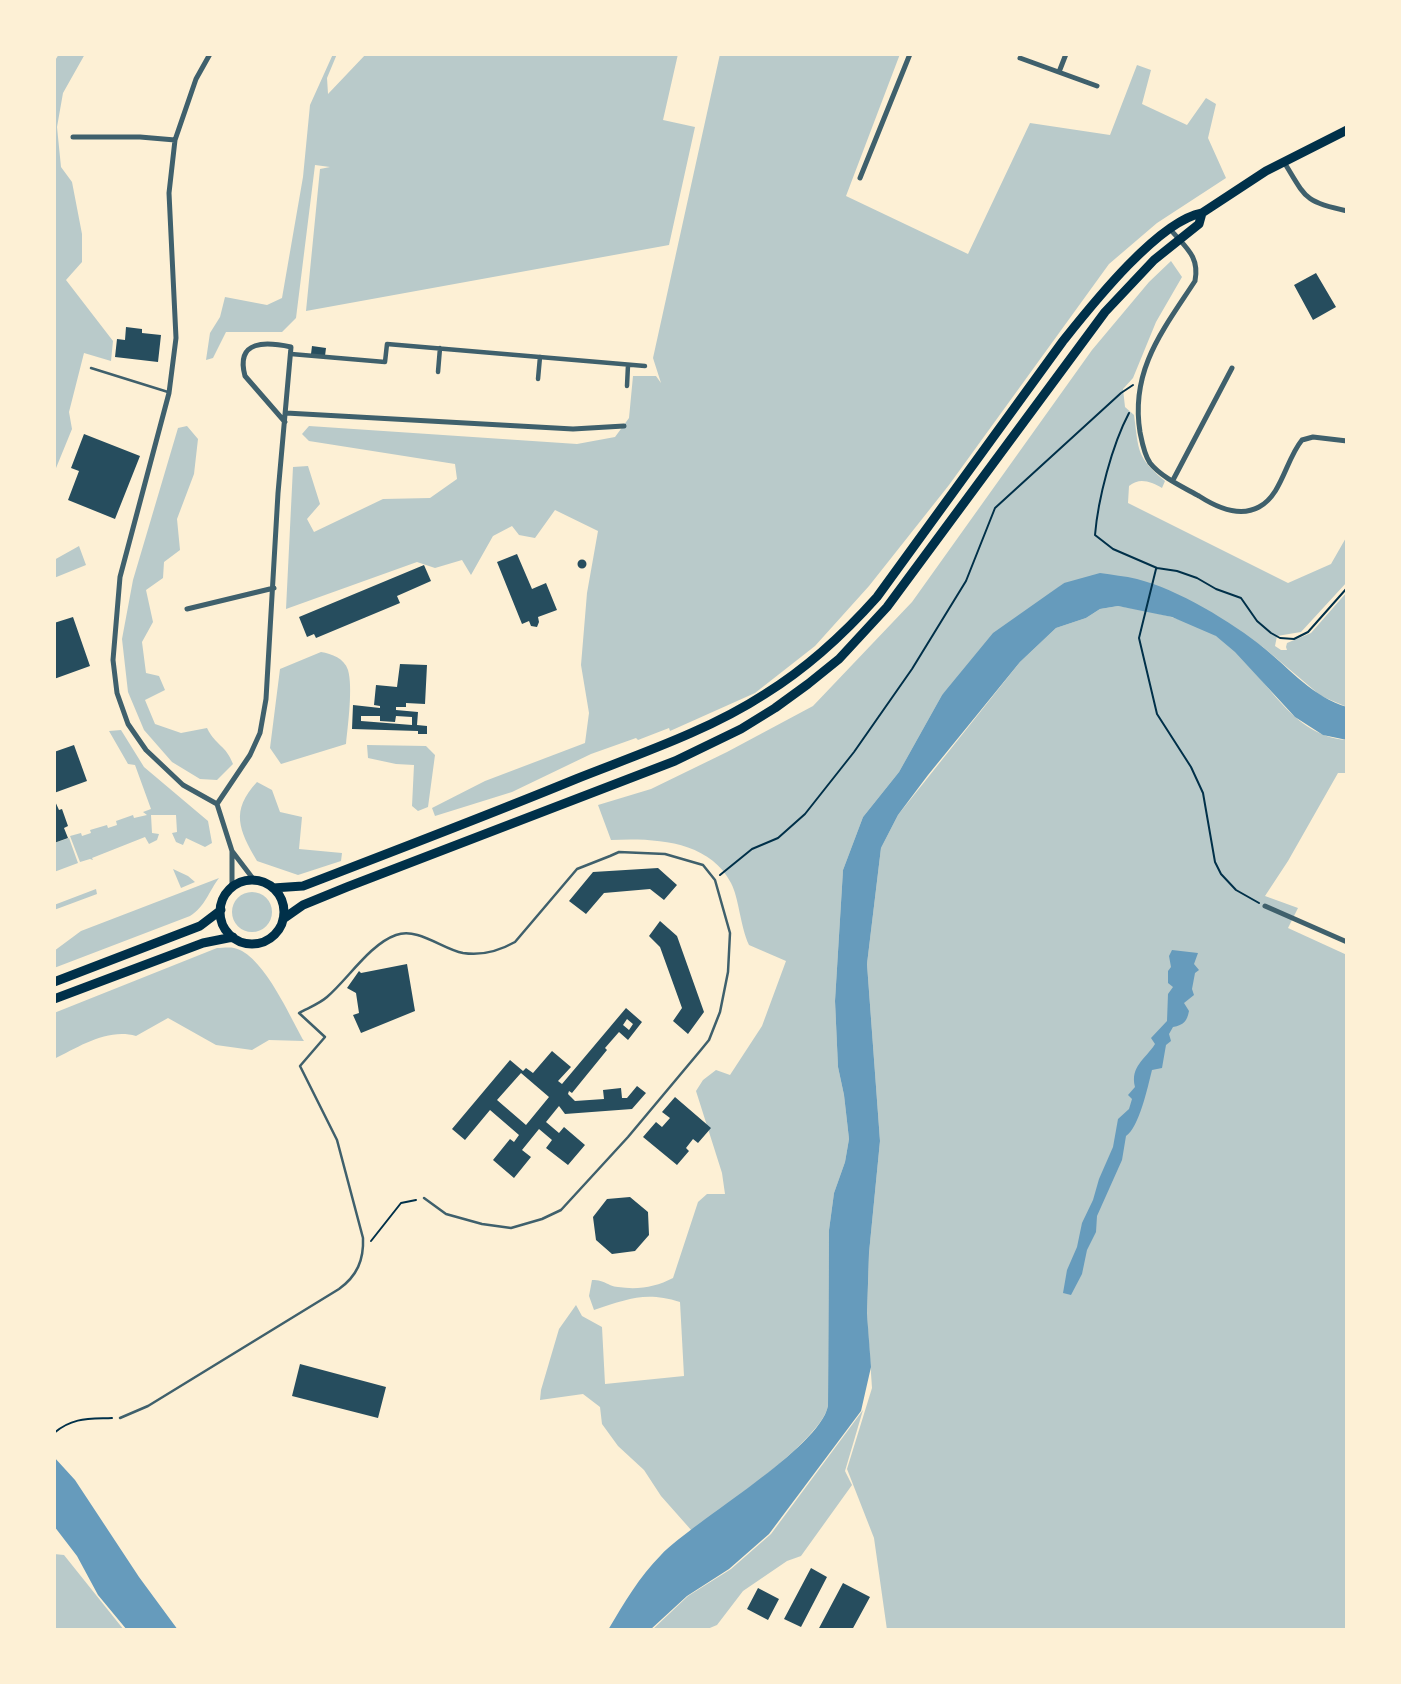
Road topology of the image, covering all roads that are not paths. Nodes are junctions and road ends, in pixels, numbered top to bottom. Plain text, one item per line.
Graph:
1 (210, 54) edge
2 (910, 54) edge
3 (1066, 54) edge
4 (1020, 58) dead end
5 (1059, 72) junction
6 (1097, 86) dead end
7 (1347, 130) edge
8 (73, 137) dead end
9 (175, 140) junction
10 (1284, 162) junction
11 (859, 178) dead end
12 (1347, 211) edge
13 (1202, 212) junction
14 (1170, 229) junction
15 (1179, 239) junction
16 (440, 348) junction
17 (291, 351) junction
18 (540, 357) junction
19 (628, 365) junction
20 (645, 366) dead end
21 (91, 368) dead end
22 (1232, 368) dead end
23 (438, 372) dead end
24 (538, 379) dead end
25 (627, 386) dead end
26 (169, 393) junction
27 (286, 413) junction
28 (285, 422) junction
29 (624, 426) dead end
30 (1347, 440) edge
31 (1172, 480) junction
32 (960, 483) junction
33 (972, 492) junction
34 (274, 588) junction
35 (187, 609) dead end
36 (217, 804) junction
37 (232, 851) junction
38 (254, 880) junction
39 (232, 888) junction
40 (273, 888) junction
41 (1265, 906) road end
42 (221, 910) junction
43 (283, 919) junction
44 (233, 937) junction
45 (1347, 942) edge
46 (54, 982) edge
47 (54, 999) edge
48 (424, 1198) road end
49 (120, 1418) road end

1 - 9 street
2 - 11 street
3 - 5 street
4 - 5 street
5 - 6 street
7 - 10 main road
8 - 9 street
9 - 26 street
10 - 12 street
10 - 13 main road
13 - 14 main road
13 - 15 main road
14 - 15 street
14 - 32 main road
15 - 31 street
15 - 33 main road
16 - 17 street
16 - 18 street
16 - 23 street
17 - 27 street
17 - 28 street
18 - 19 street
18 - 24 street
19 - 20 street
19 - 25 street
21 - 26 lane
22 - 31 street
26 - 36 street
27 - 28 street
27 - 29 street
28 - 34 street
30 - 31 street
32 - 33 main road
32 - 40 main road
33 - 43 main road
34 - 35 street
34 - 36 street
36 - 37 street
37 - 38 street
37 - 39 street
38 - 39 main road
38 - 40 main road
39 - 42 main road
40 - 43 main road
41 - 45 street
42 - 44 main road
42 - 46 main road
43 - 44 main road
44 - 47 main road
48 - 49 lane

